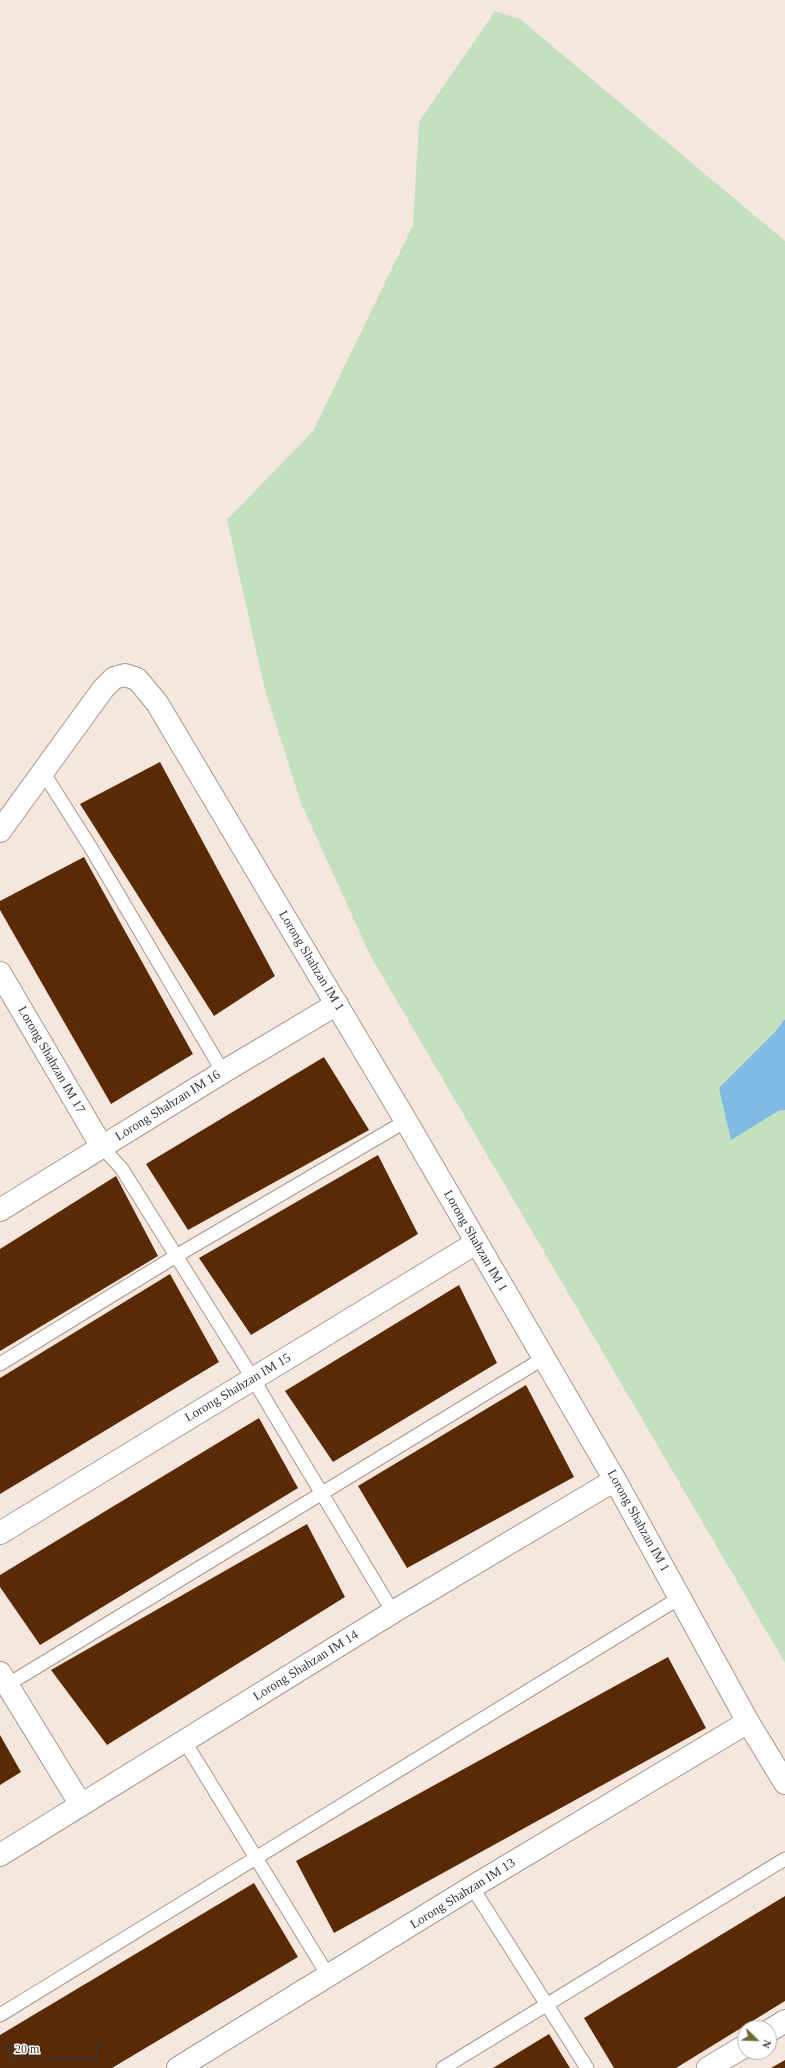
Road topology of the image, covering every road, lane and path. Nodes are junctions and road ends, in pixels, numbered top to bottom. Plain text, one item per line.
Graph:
1 (43, 772) junction
2 (0, 831) edge
3 (0, 973) edge
4 (337, 1004) junction
5 (223, 1072) junction
6 (406, 1121) junction
7 (102, 1146) junction
8 (0, 1210) edge
9 (476, 1243) junction
10 (176, 1256) junction
11 (544, 1358) junction
12 (0, 1364) edge
13 (253, 1379) junction
14 (615, 1480) junction
15 (321, 1494) junction
16 (0, 1533) edge
17 (681, 1598) junction
18 (393, 1612) junction
19 (3, 1679) edge
20 (748, 1722) junction
21 (184, 1742) junction
22 (785, 1783) edge
23 (81, 1805) junction
24 (0, 1855) edge
25 (257, 1858) junction
26 (785, 1859) edge
27 (472, 1888) junction
28 (329, 1976) junction
29 (545, 2005) junction
30 (0, 2015) edge
31 (737, 2051) edge
32 (207, 2061) edge
33 (178, 2068) edge
34 (442, 2068) edge
35 (587, 2068) edge
36 (708, 2068) edge

1 - 2 street, Lorong Shahzan IM 1
1 - 4 street, Lorong Shahzan IM 1
1 - 5 lane
3 - 7 street, Lorong Shahzan IM 17
4 - 5 street, Lorong Shahzan IM 16
4 - 6 street, Lorong Shahzan IM 1
5 - 7 street, Lorong Shahzan IM 16
6 - 9 street, Lorong Shahzan IM 1
6 - 10 lane
7 - 8 street, Lorong Shahzan IM 16
7 - 10 lane
9 - 11 street, Lorong Shahzan IM 1
9 - 13 street, Lorong Shahzan IM 15
10 - 12 lane
10 - 13 lane
11 - 14 street, Lorong Shahzan IM 1
11 - 15 lane
13 - 15 lane
13 - 16 street, Lorong Shahzan IM 15
14 - 17 street, Lorong Shahzan IM 1
14 - 18 street, Lorong Shahzan IM 14
15 - 18 lane
15 - 19 lane
17 - 20 street, Lorong Shahzan IM 1
17 - 25 lane
18 - 21 street, Lorong Shahzan IM 14
19 - 23 street
20 - 22 street, Lorong Shahzan IM 1
20 - 27 street, Lorong Shahzan IM 13
21 - 23 street, Lorong Shahzan IM 14
21 - 25 lane
23 - 24 street, Lorong Shahzan IM 14
25 - 28 lane
25 - 30 lane
26 - 29 lane
27 - 28 street, Lorong Shahzan IM 13
27 - 29 lane
28 - 32 street, Lorong Shahzan IM 13
29 - 34 lane
29 - 35 lane
31 - 36 street
32 - 33 street, Lorong Shahzan IM 13

